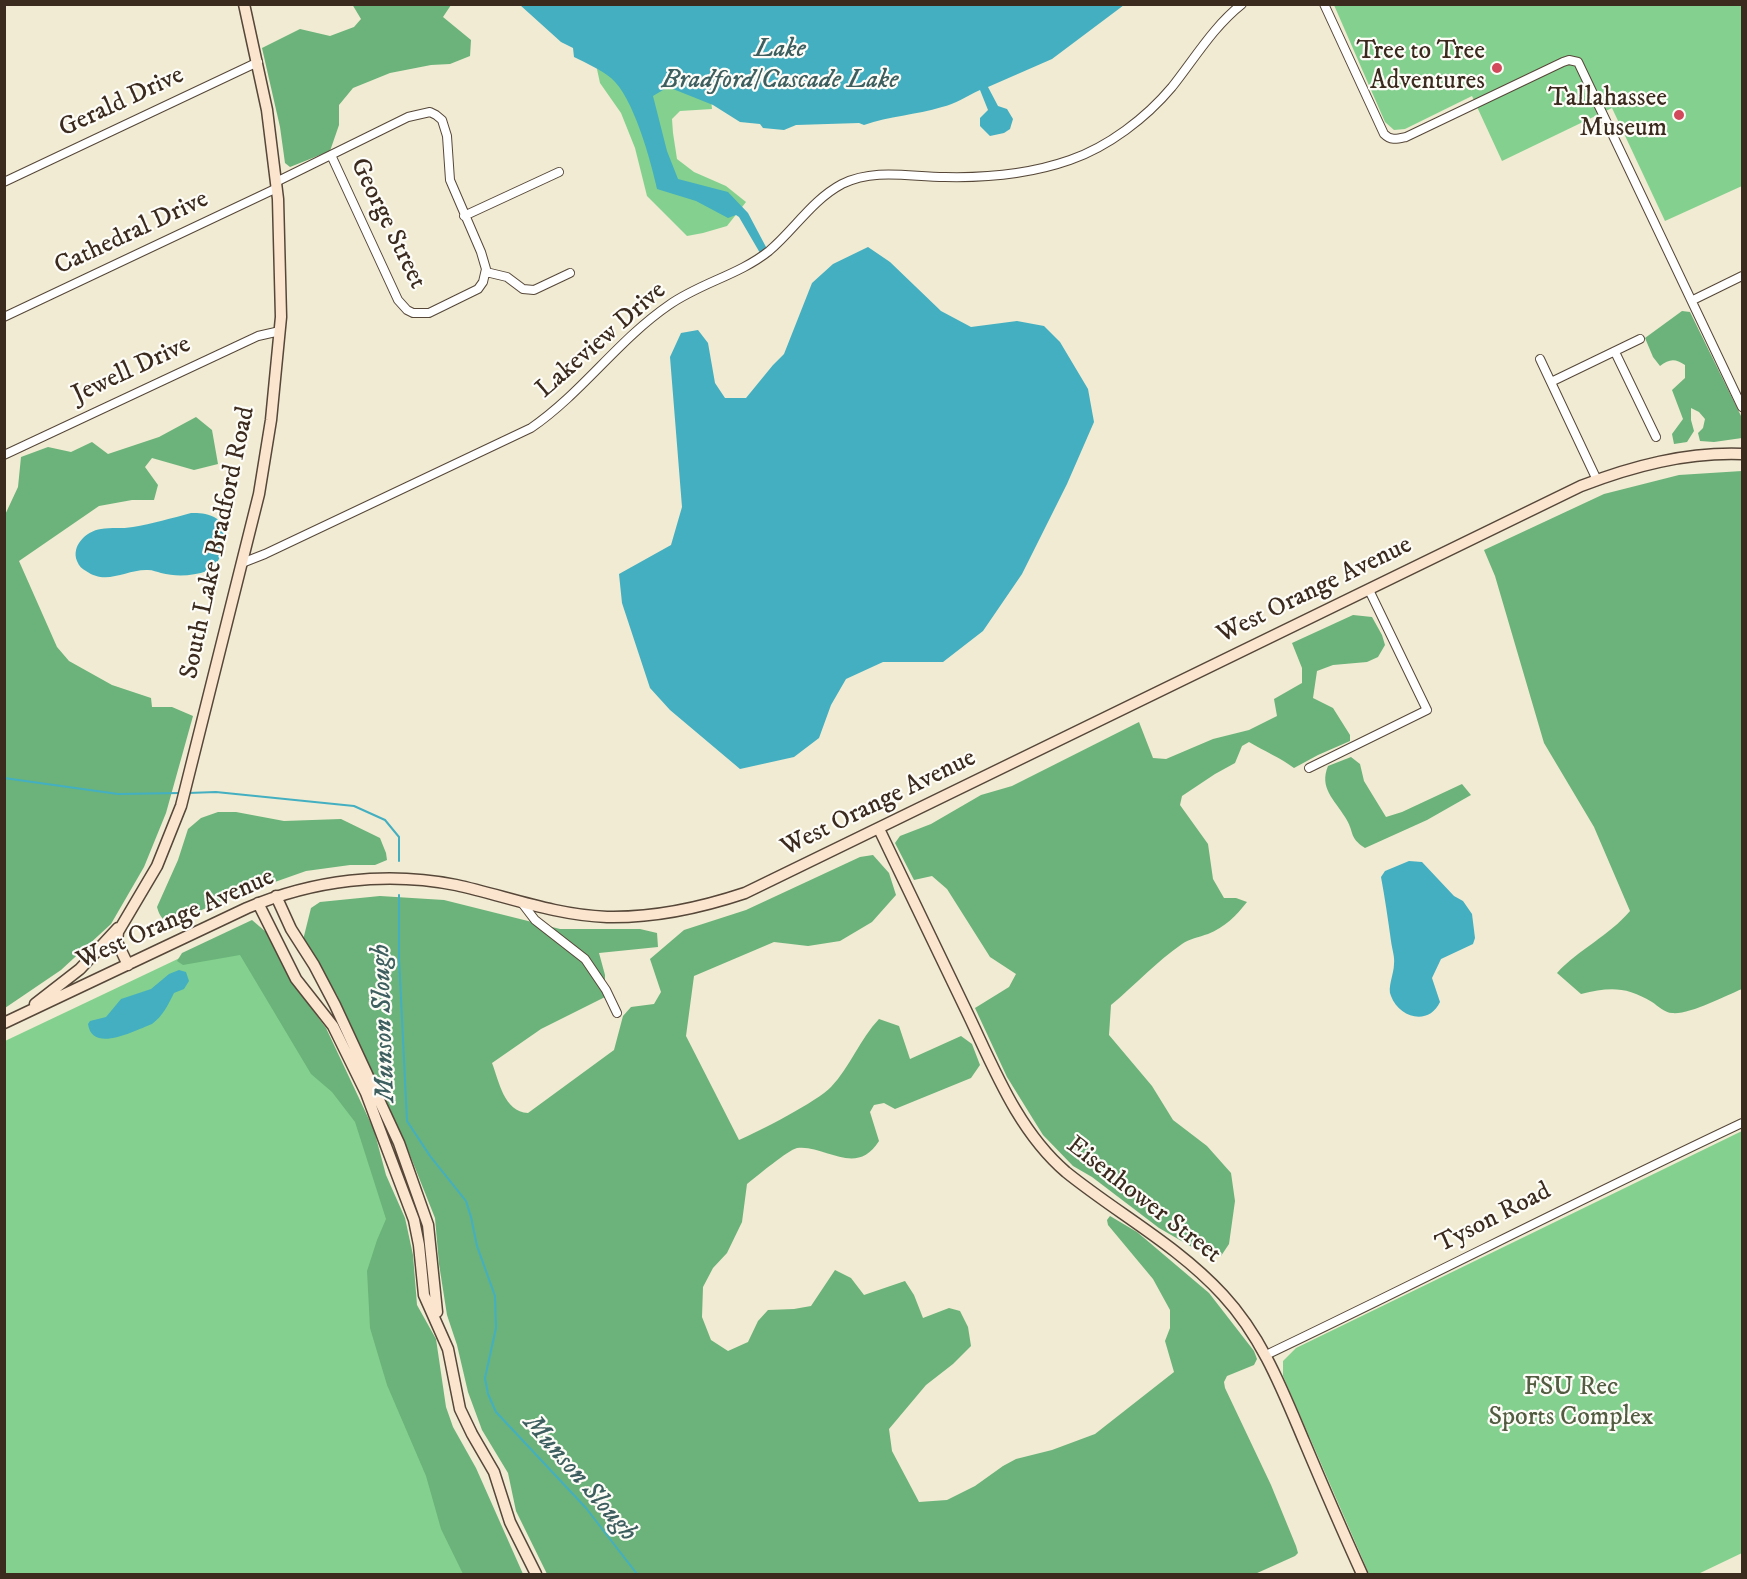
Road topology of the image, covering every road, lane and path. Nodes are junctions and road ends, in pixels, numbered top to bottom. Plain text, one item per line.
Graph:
1 (244, 4) edge
2 (1242, 4) edge
3 (1324, 4) edge
4 (258, 62) junction
5 (331, 155) junction
6 (559, 172) dead end
7 (4, 182) edge
8 (276, 185) junction
9 (464, 216) junction
10 (486, 271) junction
11 (570, 273) dead end
12 (1743, 276) edge
13 (1693, 300) junction
14 (4, 317) edge
15 (280, 331) junction
16 (1640, 339) dead end
17 (1615, 352) junction
18 (1540, 359) dead end
19 (1551, 382) junction
20 (1743, 407) edge
21 (1656, 437) dead end
22 (1743, 454) edge
23 (4, 455) edge
24 (1597, 480) junction
25 (242, 563) junction
26 (1369, 590) junction
27 (1309, 768) dead end
28 (879, 829) junction
29 (276, 896) junction
30 (258, 903) junction
31 (522, 903) junction
32 (123, 923) junction
33 (128, 965) junction
34 (617, 1012) dead end
35 (6, 1023) edge
36 (1743, 1123) edge
37 (442, 1333) junction
38 (1266, 1355) junction
39 (536, 1571) edge
40 (1362, 1575) edge

1 - 4 main road, South Lake Bradford Road
2 - 25 street, Lakeview Drive
3 - 13 street
4 - 7 street, Gerald Drive
4 - 8 main road, South Lake Bradford Road
5 - 8 street, Cathedral Drive
5 - 9 street, Cathedral Drive
5 - 10 street, George Street
6 - 9 street
8 - 14 street, Cathedral Drive
8 - 15 main road, South Lake Bradford Road
9 - 10 street
10 - 11 street
12 - 13 street
13 - 20 street
15 - 23 street, Jewell Drive
15 - 25 main road, South Lake Bradford Road
16 - 17 street
17 - 19 street
17 - 21 street
18 - 19 street
19 - 24 street
22 - 24 main road, West Orange Avenue
24 - 26 main road, West Orange Avenue
25 - 32 main road, South Lake Bradford Road
26 - 27 street
26 - 28 main road, West Orange Avenue
28 - 31 main road, West Orange Avenue
28 - 38 main road, Eisenhower Street
29 - 30 main road, West Orange Avenue
29 - 31 main road, West Orange Avenue
29 - 37 main road
30 - 33 main road, West Orange Avenue
30 - 37 main road
31 - 34 street
32 - 33 main road, South Lake Bradford Road
32 - 35 main road
33 - 35 main road, West Orange Avenue
36 - 38 street, Tyson Road
37 - 39 main road
38 - 40 main road, Eisenhower Street

